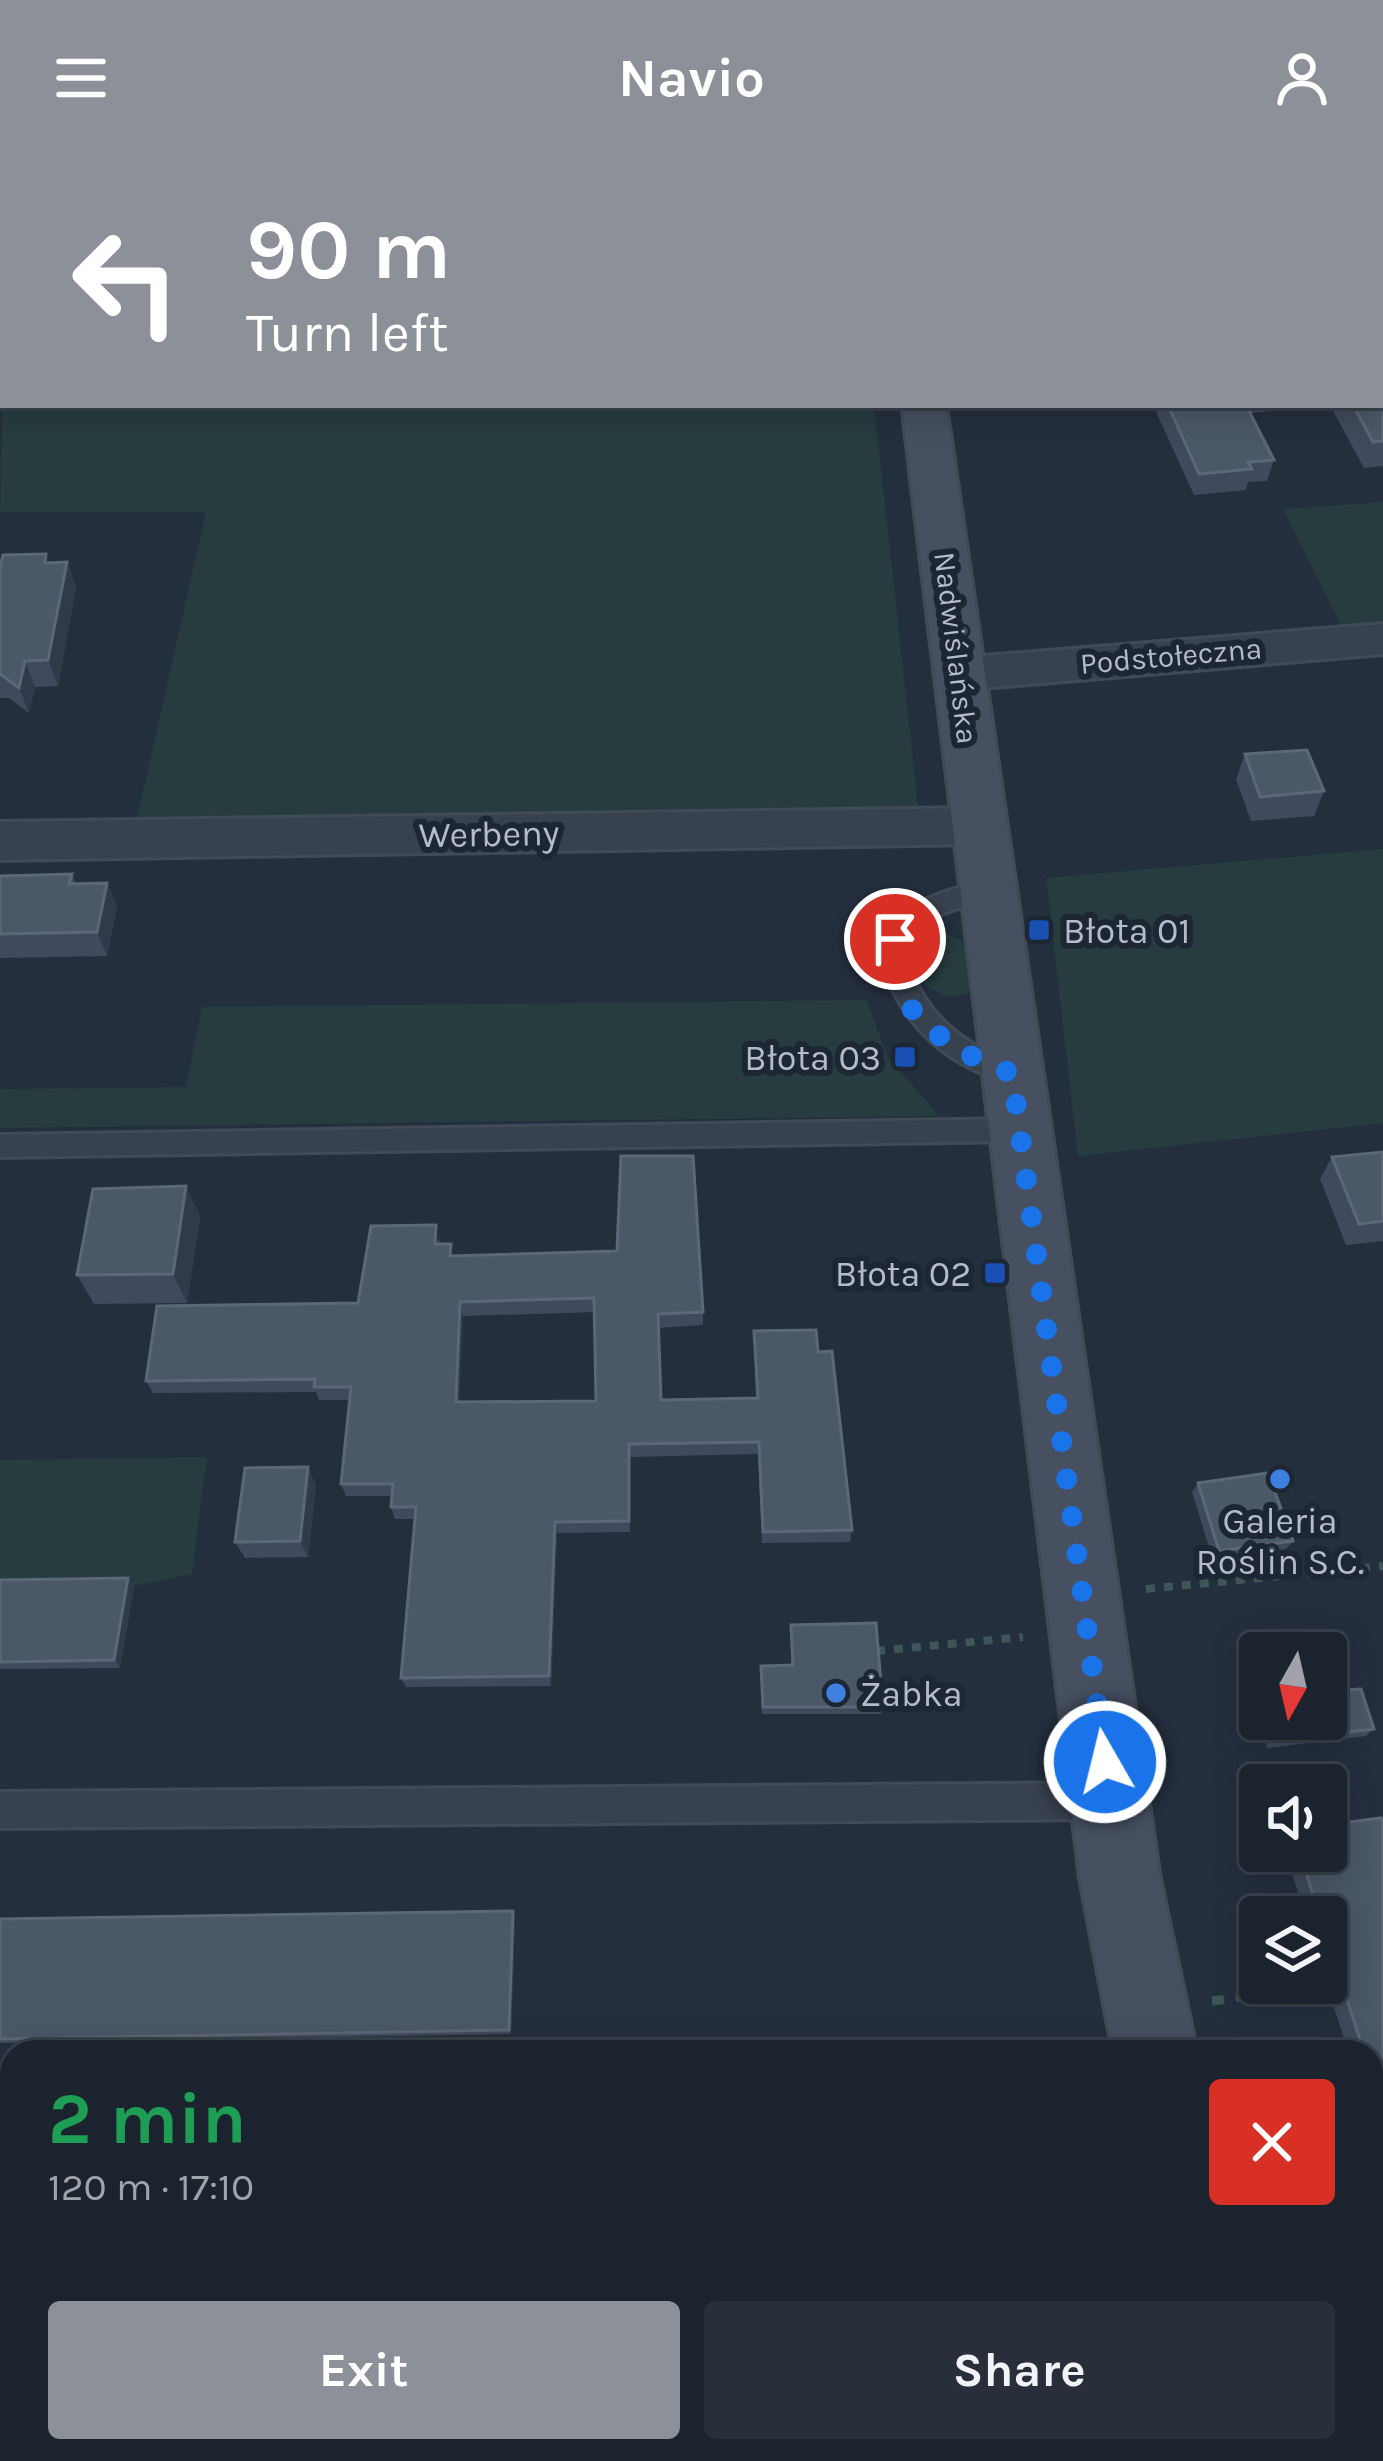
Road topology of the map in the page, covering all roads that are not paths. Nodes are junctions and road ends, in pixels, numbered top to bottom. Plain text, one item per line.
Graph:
1 (924, 408) edge
2 (1383, 639) edge
3 (959, 674) junction
4 (979, 826) junction
5 (0, 842) edge
6 (987, 891) junction
7 (1016, 1102) junction
8 (0, 1146) edge
9 (1110, 1801) junction
10 (0, 1810) edge
11 (1150, 2031) edge

1 - 3 main road, Nadwiślańska
2 - 3 street, Podstołeczna
3 - 4 main road, Nadwiślańska
4 - 5 street, Werbeny
4 - 6 main road, Nadwiślańska
6 - 7 main road, Nadwiślańska
6 - 7 lane
7 - 8 lane
7 - 9 main road, Nadwiślańska
9 - 10 lane
9 - 11 main road, Nadwiślańska

